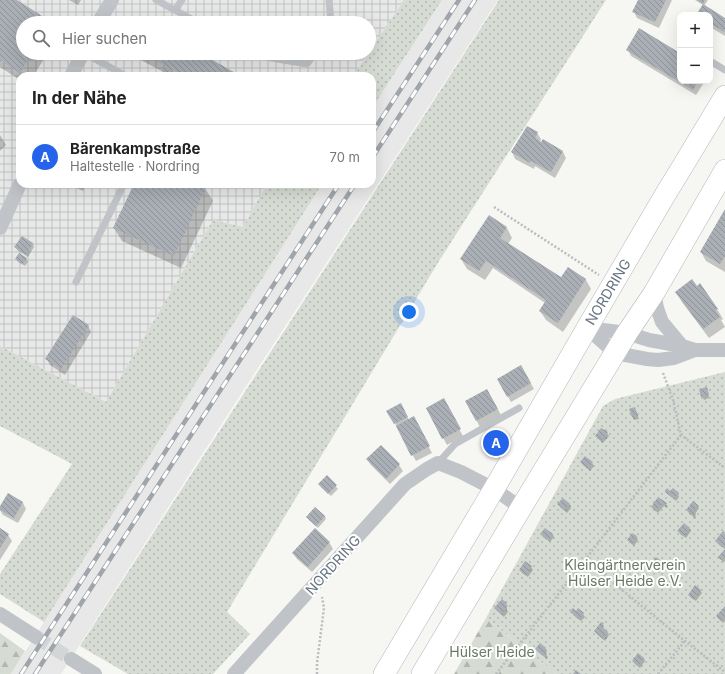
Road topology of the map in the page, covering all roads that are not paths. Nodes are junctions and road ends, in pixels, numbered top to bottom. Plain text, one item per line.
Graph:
1 (112, 0) edge
2 (156, 0) edge
3 (182, 0) edge
4 (329, 0) edge
5 (175, 10) junction
6 (102, 16) edge
7 (186, 16) edge
8 (330, 16) edge
9 (79, 60) edge
10 (96, 60) edge
11 (284, 60) edge
12 (310, 60) edge
13 (713, 64) edge
14 (725, 70) edge
15 (73, 72) edge
16 (119, 72) edge
17 (725, 96) edge
18 (725, 170) edge
19 (18, 188) edge
20 (122, 188) edge
21 (0, 228) edge
22 (76, 282) dead end
23 (654, 293) junction
24 (587, 328) junction
25 (627, 333) junction
26 (689, 348) junction
27 (725, 350) edge
28 (615, 353) junction
29 (519, 408) dead end
30 (438, 463) junction
31 (494, 489) junction
32 (521, 508) junction
33 (0, 614) edge
34 (36, 637) tunnel mouth
35 (71, 660) tunnel mouth
36 (95, 674) edge
37 (234, 674) edge
38 (384, 674) edge
39 (422, 674) edge

1 - 6 street
2 - 5 lane
3 - 5 lane
4 - 8 lane
5 - 7 lane
9 - 15 street
10 - 16 lane
11 - 12 lane
13 - 14 lane
17 - 24 main road, NORDRING
18 - 23 main road
19 - 21 street
20 - 22 lane
23 - 25 main road
23 - 26 street
24 - 25 street
24 - 28 street
24 - 31 main road, NORDRING
25 - 26 street
25 - 28 main road
26 - 27 street
26 - 28 street
28 - 32 main road
29 - 30 lane, NORDRING
30 - 31 street
30 - 37 street, NORDRING
31 - 32 street
31 - 38 main road, NORDRING
32 - 39 main road
33 - 34 street
35 - 36 street

